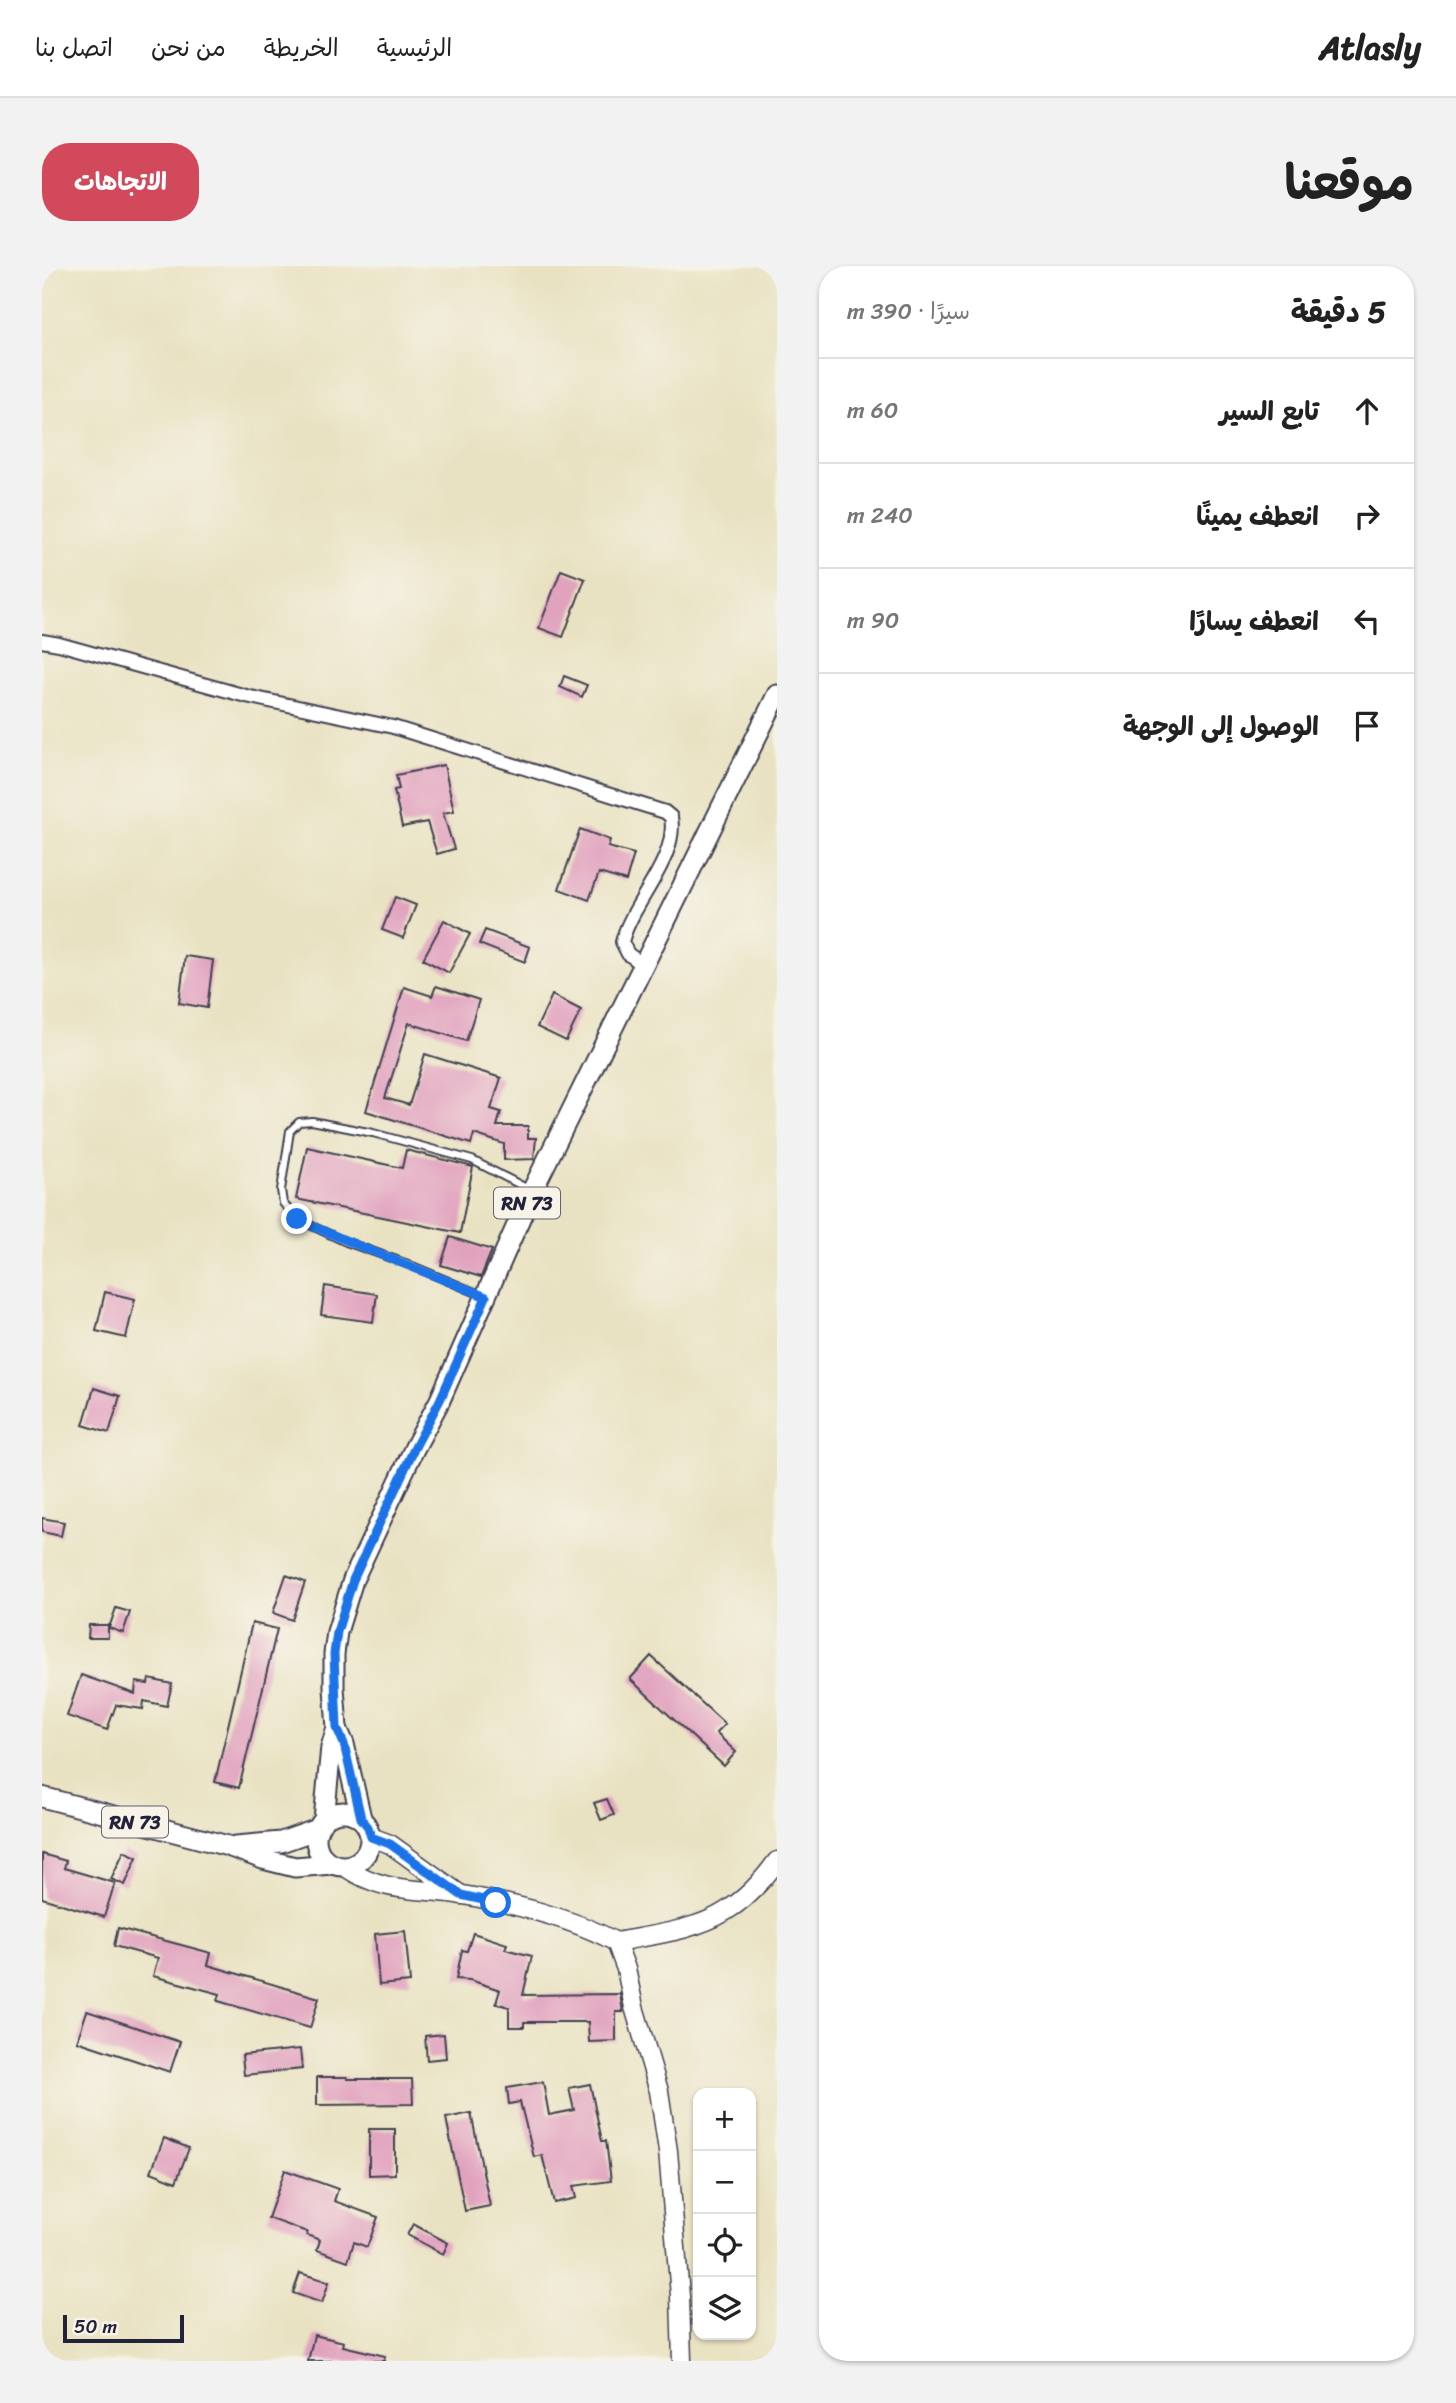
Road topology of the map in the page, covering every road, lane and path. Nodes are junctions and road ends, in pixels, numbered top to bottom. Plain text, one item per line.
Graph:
1 (42, 641) edge
2 (777, 695) edge
3 (642, 964) junction
4 (532, 1191) junction
5 (486, 1297) junction
6 (337, 1728) junction
7 (42, 1797) edge
8 (361, 1818) junction
9 (321, 1824) junction
10 (371, 1837) junction
11 (228, 1846) junction
12 (777, 1861) edge
13 (338, 1865) junction
14 (461, 1895) junction
15 (615, 1942) junction
16 (681, 2361) edge

1 - 3 street
2 - 3 main road, RN 73
3 - 4 main road, RN 73
4 - 5 main road, RN 73
4 - 5 lane
5 - 6 main road, RN 73
6 - 8 main road, RN 73
6 - 9 main road, RN 73
7 - 11 main road, RN 73
8 - 9 main road
8 - 10 main road
9 - 11 main road, RN 73
9 - 13 main road
10 - 13 main road
10 - 14 main road
11 - 13 main road, RN 73
12 - 15 main road
13 - 14 main road
14 - 15 main road
15 - 16 main road

